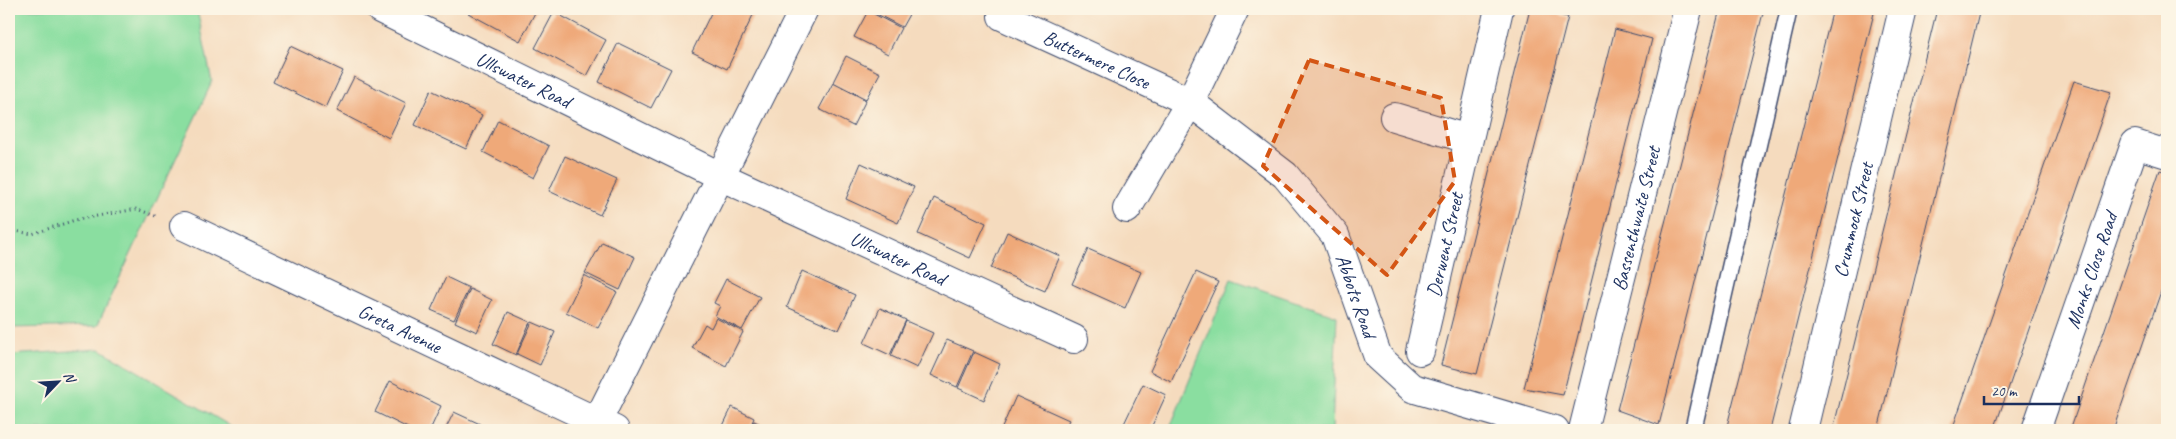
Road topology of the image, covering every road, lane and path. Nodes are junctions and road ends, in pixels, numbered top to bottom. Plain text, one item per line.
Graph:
1 (380, 9) edge
2 (804, 9) edge
3 (1235, 9) edge
4 (1789, 9) edge
5 (1903, 9) edge
6 (1685, 10) edge
7 (1491, 11) edge
8 (1002, 16) dead end
9 (1190, 102) junction
10 (1394, 117) dead end
11 (1468, 139) junction
12 (2167, 154) edge
13 (722, 178) junction
14 (1127, 209) dead end
15 (184, 226) joint
16 (9, 230) edge
17 (1074, 339) dead end
18 (1420, 352) dead end
19 (606, 426) edge
20 (1555, 430) edge
21 (1582, 430) edge
22 (1693, 430) edge
23 (1803, 430) edge
24 (2036, 430) edge

1 - 13 street, Ullswater Road
2 - 13 street
3 - 9 street
4 - 22 lane
5 - 23 street, Crummock Street
6 - 21 street, Bassenthwaite Street
7 - 11 street, Derwent Street
8 - 9 street, Buttermere Close
9 - 14 street
9 - 20 street, Abbots Road
10 - 11 street
11 - 18 street, Derwent Street
12 - 24 street, Monks Close Road
13 - 17 street, Ullswater Road
13 - 19 street
15 - 16 path
15 - 19 street, Greta Avenue

